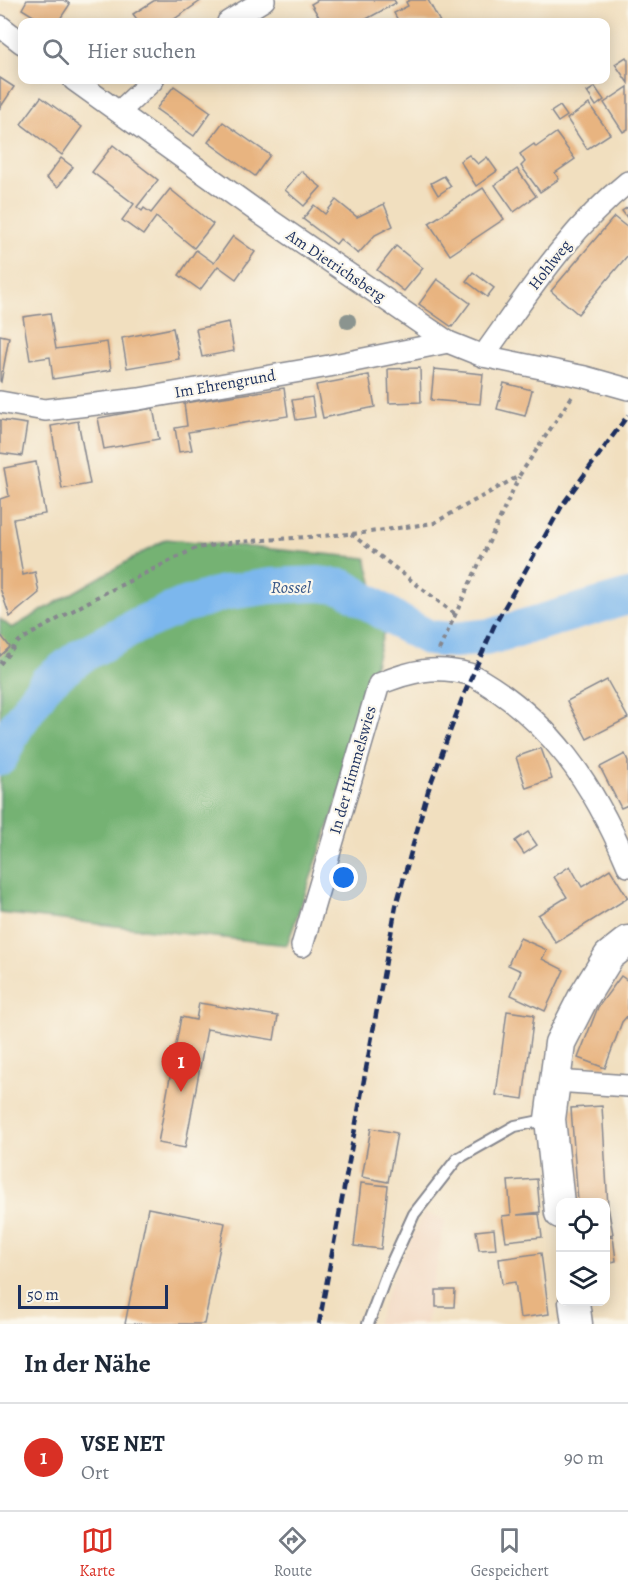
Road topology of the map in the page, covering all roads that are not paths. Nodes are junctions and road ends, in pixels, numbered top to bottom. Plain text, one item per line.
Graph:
1 (253, 2) edge
2 (233, 18) edge
3 (0, 26) edge
4 (18, 40) edge
5 (80, 84) edge
6 (148, 84) edge
7 (118, 111) junction
8 (628, 182) edge
9 (448, 342) junction
10 (483, 356) junction
11 (628, 388) edge
12 (0, 402) edge
13 (628, 866) edge
14 (628, 940) edge
15 (302, 946) dead end
16 (556, 1081) junction
17 (628, 1086) edge
18 (550, 1119) junction
19 (559, 1198) edge
20 (575, 1306) edge
21 (368, 1324) edge
22 (577, 1324) edge

1 - 2 street
3 - 4 street
5 - 7 street, Am Dietrichsberg
6 - 7 street
7 - 9 street, Am Dietrichsberg
8 - 10 street, Hohlweg
9 - 10 street, Am Dietrichsberg
9 - 12 street, Im Ehrengrund
10 - 11 street, Am Dietrichsberg
13 - 15 street, In der Himmelswies
14 - 16 main road
16 - 17 street
16 - 18 main road
18 - 19 main road
18 - 21 lane
20 - 22 main road

